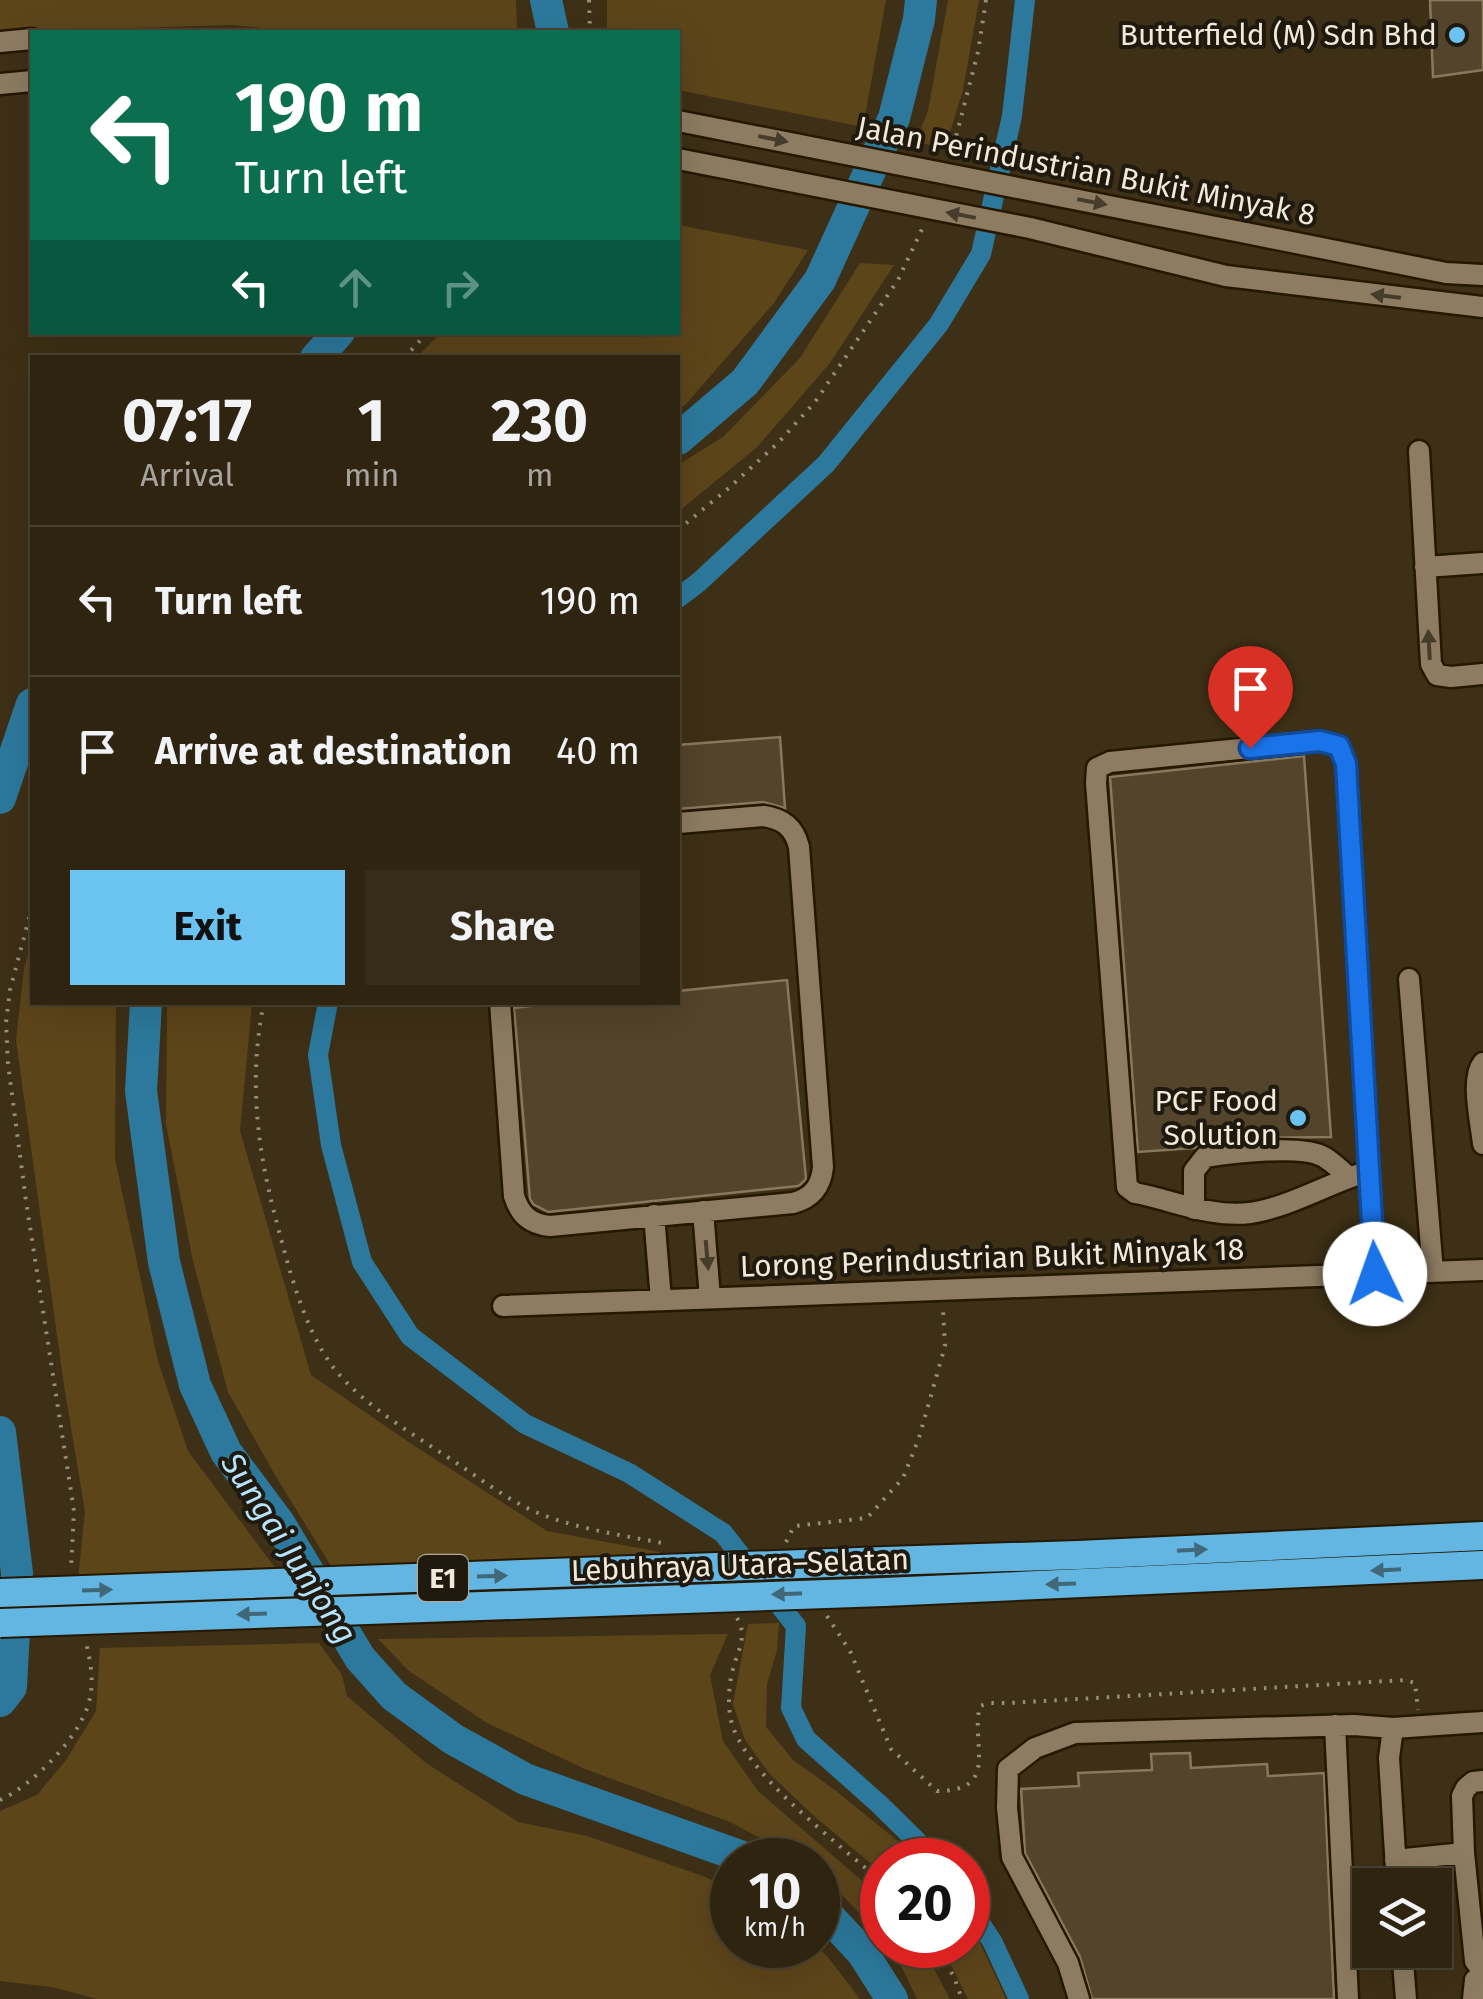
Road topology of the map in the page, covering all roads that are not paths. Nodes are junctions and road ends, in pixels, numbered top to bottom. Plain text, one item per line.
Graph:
1 (30, 39) edge
2 (0, 42) edge
3 (30, 81) edge
4 (0, 84) edge
5 (680, 120) edge
6 (680, 159) edge
7 (1483, 275) edge
8 (1483, 308) edge
9 (1418, 451) dead end
10 (1483, 563) edge
11 (1425, 568) junction
12 (1483, 674) edge
13 (680, 823) edge
14 (1409, 979) dead end
15 (500, 1005) edge
16 (1483, 1063) edge
17 (1483, 1144) edge
18 (1359, 1174) junction
19 (1194, 1209) junction
20 (703, 1211) junction
21 (654, 1215) junction
22 (1483, 1270) edge
23 (1434, 1272) junction
24 (1375, 1274) junction
25 (710, 1298) junction
26 (661, 1300) junction
27 (502, 1306) dead end
28 (1483, 1536) edge
29 (1483, 1565) edge
30 (0, 1593) edge
31 (0, 1623) edge
32 (1483, 1722) edge
33 (1335, 1725) junction
34 (1393, 1728) junction
35 (1483, 1781) edge
36 (1464, 1853) junction
37 (1394, 1860) junction
38 (1395, 1868) edge
39 (1483, 1965) edge
40 (1403, 1968) edge
41 (1483, 1975) edge
42 (1080, 1999) edge
43 (1348, 1999) edge
44 (1406, 1999) edge
45 (1473, 1999) edge

1 - 2 street
3 - 4 street
5 -> 7 street, Jalan Perindustrian Bukit Minyak 8, bridge
8 -> 6 street, bridge
9 - 11 street
10 - 11 street
12 -> 11 street
13 - 20 street
14 - 23 street
15 - 21 street
16 - 17 street
18 - 19 street
18 - 19 street
18 - 19 street
18 - 24 street
20 - 21 street
20 -> 25 street
21 - 26 street
22 - 23 street, Lorong Perindustrian Bukit Minyak 18
23 - 24 street, Lorong Perindustrian Bukit Minyak 18
24 - 25 street, Lorong Perindustrian Bukit Minyak 18
25 - 26 street, Lorong Perindustrian Bukit Minyak 18
26 - 27 street, Lorong Perindustrian Bukit Minyak 18
30 -> 28 highway, Lebuhraya Utara–Selatan / E1, bridge
29 -> 31 highway, Lebuhraya Utara–Selatan / E1, bridge
32 - 34 street
33 - 34 street
33 - 42 street
33 - 43 street
34 - 37 street
35 - 36 street
36 - 37 street
36 - 39 street
37 - 38 street
40 - 44 street
41 - 45 street

